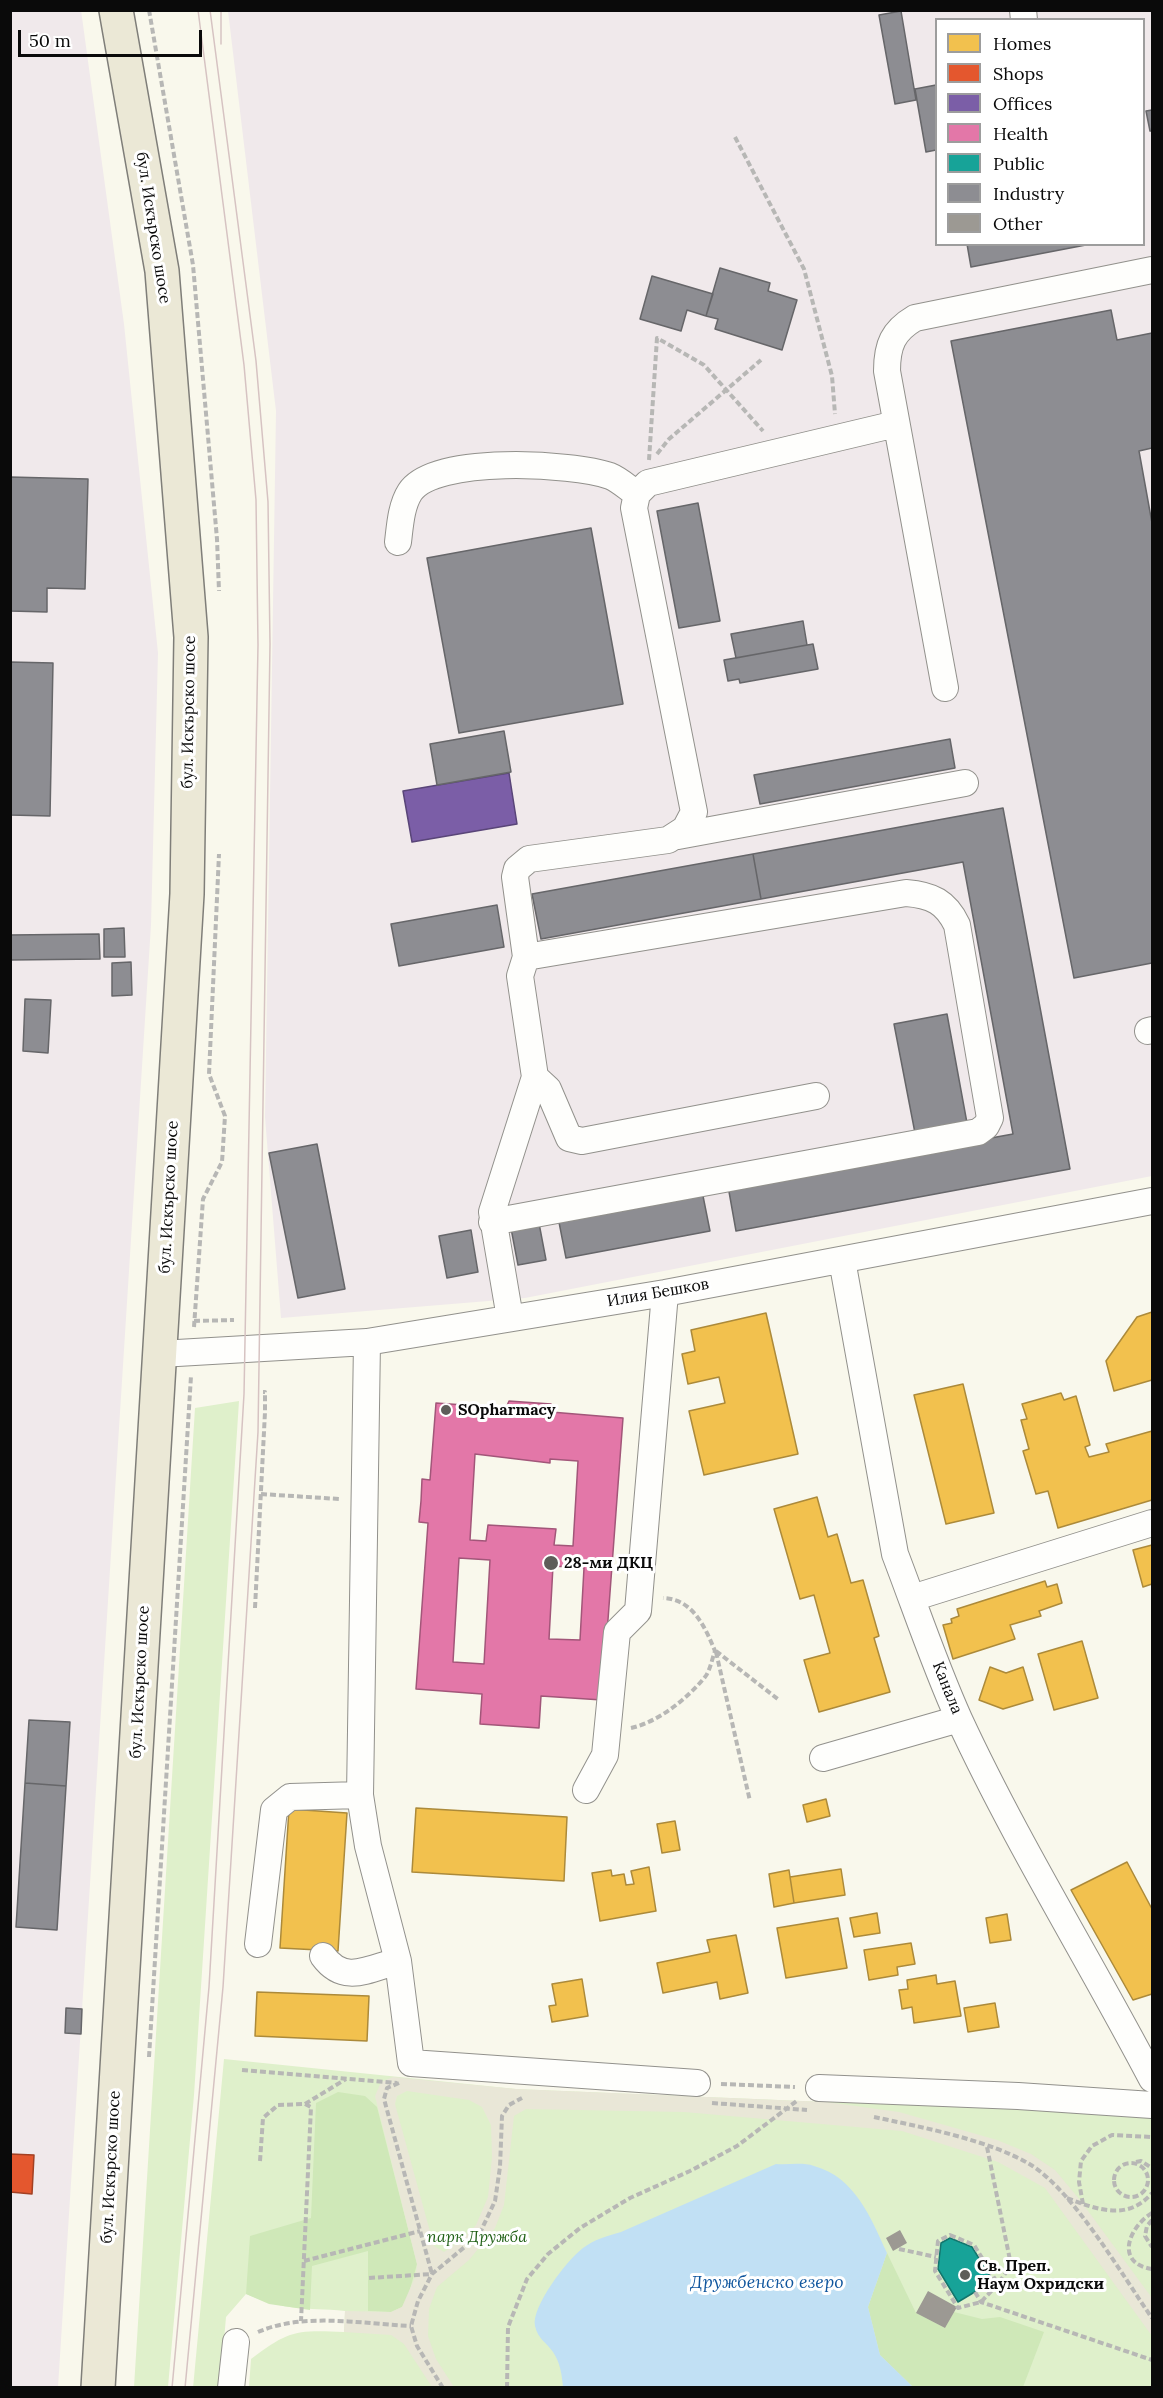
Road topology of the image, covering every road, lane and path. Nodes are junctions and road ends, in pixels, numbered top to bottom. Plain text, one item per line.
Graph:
1 (116, 10) edge
2 (735, 137) dead end
3 (1152, 270) edge
4 (761, 360) dead end
5 (728, 389) junction
6 (896, 424) junction
7 (826, 441) junction
8 (792, 449) junction
9 (637, 494) junction
10 (398, 542) dead end
11 (945, 688) dead end
12 (965, 783) dead end
13 (678, 836) junction
14 (526, 957) junction
15 (535, 1077) junction
16 (816, 1096) dead end
17 (1152, 1201) edge
18 (492, 1222) junction
19 (842, 1260) junction
20 (665, 1293) junction
21 (510, 1318) junction
22 (234, 1320) dead end
23 (195, 1321) dead end
24 (367, 1342) junction
25 (160, 1354) junction
26 (266, 1384) dead end
27 (190, 1394) dead end
28 (261, 1494) junction
29 (364, 1500) junction
30 (1152, 1523) edge
31 (640, 1597) junction
32 (912, 1598) junction
33 (255, 1608) dead end
34 (716, 1651) junction
35 (779, 1700) dead end
36 (959, 1719) junction
37 (607, 1734) junction
38 (823, 1758) dead end
39 (586, 1790) dead end
40 (360, 1795) junction
41 (750, 1801) dead end
42 (258, 1944) dead end
43 (323, 1956) dead end
44 (398, 1961) junction
45 (148, 2067) dead end
46 (242, 2070) dead end
47 (347, 2079) junction
48 (1152, 2079) edge
49 (397, 2083) junction
50 (409, 2085) dead end
51 (701, 2093) junction
52 (509, 2097) dead end
53 (520, 2098) junction
54 (531, 2098) dead end
55 (814, 2099) junction
56 (305, 2104) junction
57 (1152, 2105) edge
58 (787, 2108) junction
59 (869, 2116) dead end
60 (1152, 2137) edge
61 (987, 2147) junction
62 (260, 2161) dead end
63 (1129, 2162) junction
64 (1152, 2168) edge
65 (1152, 2193) edge
66 (1067, 2198) junction
67 (1083, 2204) junction
68 (1152, 2213) edge
69 (1152, 2220) edge
70 (420, 2231) junction
71 (1152, 2247) edge
72 (898, 2249) dead end
73 (936, 2257) junction
74 (304, 2261) junction
75 (1152, 2270) edge
76 (432, 2274) junction
77 (369, 2278) dead end
78 (998, 2284) junction
79 (975, 2292) dead end
80 (981, 2302) junction
81 (1152, 2318) edge
82 (301, 2321) junction
83 (411, 2325) junction
84 (236, 2342) joint
85 (1152, 2360) edge
86 (98, 2388) edge
87 (231, 2388) edge
88 (443, 2388) edge
89 (507, 2388) edge

1 - 25 main road, бул. Искърско шосе
2 - 7 path
3 - 6 street
4 - 5 path
5 - 5 path
5 - 8 path
6 - 7 street
6 - 11 street
7 - 8 street
8 - 9 street
9 - 10 street
9 - 13 street
12 - 13 street
13 - 14 street
14 - 15 street
14 - 18 street
15 - 16 street
15 - 18 street
17 - 19 street, Илия Бешков
18 - 21 street
19 - 20 street, Илия Бешков
19 - 32 street, Канала
20 - 21 street, Илия Бешков
20 - 31 street
21 - 24 street, Илия Бешков
22 - 23 path
24 - 25 street, Илия Бешков
24 - 29 street
25 - 86 main road, бул. Искърско шосе
26 - 28 path
27 - 45 path
28 - 29 path
28 - 33 path
29 - 40 street
30 - 32 street
31 - 34 path
31 - 37 street
32 - 36 street, Канала
34 - 35 path
34 - 37 path
34 - 41 path
36 - 38 street
36 - 48 street, Канала
37 - 39 street
40 - 42 street
40 - 44 street
43 - 44 street
44 - 51 street
46 - 47 path
47 - 49 path
47 - 56 path
49 - 50 path
49 - 70 path
51 - 55 path
51 - 58 path
52 - 53 path
53 - 54 path
53 - 76 path
55 - 57 street
55 - 58 path
56 - 62 path
56 - 74 path
58 - 89 path
59 - 61 path
60 - 67 path
61 - 66 path
61 - 78 path
63 - 63 path
63 - 64 path
65 - 67 path
66 - 67 path
66 - 81 path
68 - 75 path
69 - 71 path
70 - 74 path
70 - 76 path
72 - 73 path
73 - 78 path
73 - 80 path
74 - 82 path
76 - 77 path
76 - 83 path
78 - 80 path
79 - 80 path
80 - 85 path
82 - 83 path
82 - 84 path
83 - 88 path
84 - 87 street

